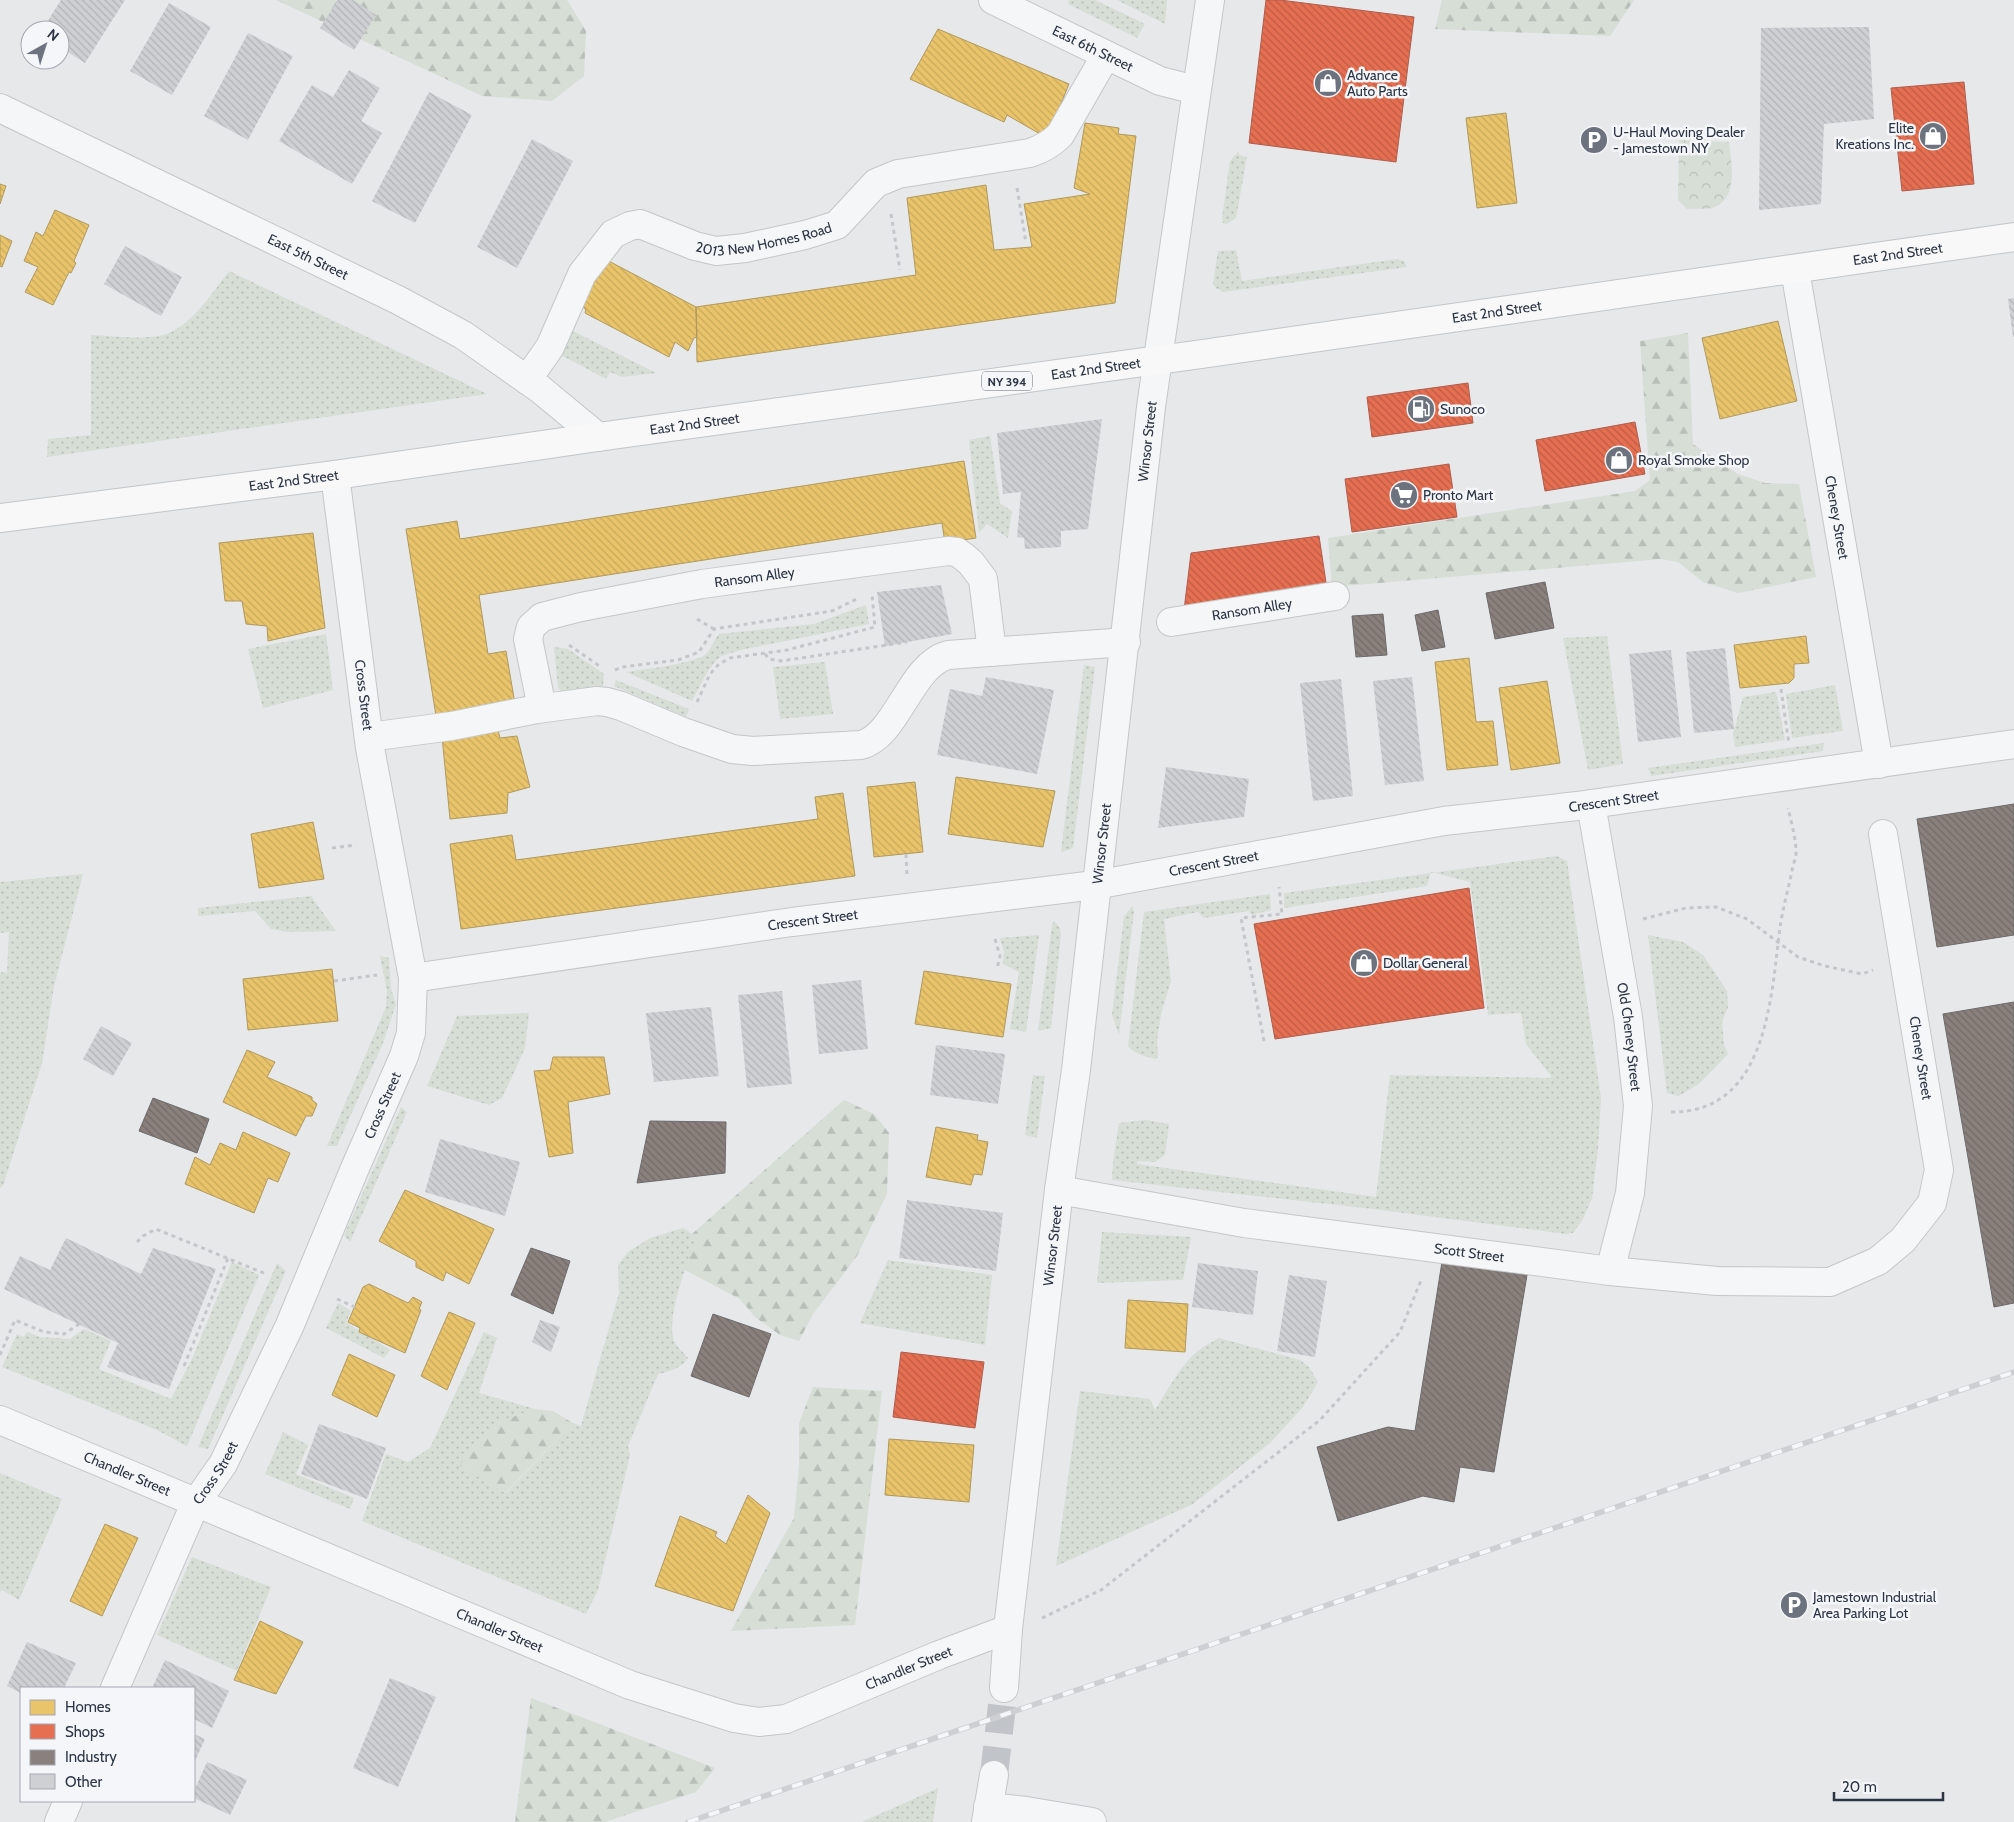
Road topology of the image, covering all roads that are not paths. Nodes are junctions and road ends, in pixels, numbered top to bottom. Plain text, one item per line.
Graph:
1 (993, 0) edge
2 (1210, 0) edge
3 (1106, 55) junction
4 (1196, 90) junction
5 (0, 108) edge
6 (2014, 237) edge
7 (1795, 270) junction
8 (1158, 360) junction
9 (527, 380) junction
10 (598, 437) junction
11 (335, 475) junction
12 (0, 518) edge
13 (1335, 596) dead end
14 (1171, 622) dead end
15 (1126, 642) junction
16 (992, 652) junction
17 (542, 708) junction
18 (369, 737) junction
19 (2014, 744) edge
20 (1879, 764) junction
21 (1591, 804) junction
22 (1883, 834) dead end
23 (1095, 885) junction
24 (413, 978) junction
25 (1059, 1190) junction
26 (1878, 1261) joint
27 (1610, 1270) junction
28 (0, 1420) edge
29 (195, 1504) junction
30 (1008, 1630) junction
31 (116, 1687) edge
32 (1004, 1688) tunnel mouth
33 (994, 1775) tunnel mouth
34 (68, 1802) edge
35 (987, 1814) edge
36 (59, 1822) edge
37 (1092, 1822) edge

1 - 3 street, East 6th Street
2 - 4 street, Winsor Street
3 - 4 street, East 6th Street
3 - 9 street, 2013 New Homes Road
4 - 8 street, Winsor Street
5 - 9 street, East 5th Street
6 - 7 main road, East 2nd Street / NY 394
7 - 8 main road, East 2nd Street / NY 394
7 - 20 street, Cheney Street
8 - 10 main road, East 2nd Street / NY 394
8 - 15 street, Winsor Street
9 - 10 street, East 5th Street
10 - 11 main road, East 2nd Street / NY 394
11 - 12 main road, East 2nd Street / NY 394
11 - 18 street, Cross Street
13 - 14 street, Ransom Alley
15 - 16 street
15 - 23 street, Winsor Street
16 - 17 street
16 - 17 street, Ransom Alley
17 - 18 street
18 - 24 street, Cross Street
19 - 20 street, Crescent Street
20 - 21 street, Crescent Street
21 - 23 street, Crescent Street
21 - 27 street, Old Cheney Street
22 - 26 street, Cheney Street
23 - 24 street, Crescent Street
23 - 25 street, Winsor Street
24 - 29 street, Cross Street
25 - 27 street, Scott Street
25 - 30 street, Winsor Street
26 - 27 street, Scott Street
28 - 29 street, Chandler Street
29 - 30 street, Chandler Street
29 - 31 street, Cross Street
30 - 32 street, Winsor Street
33 - 35 street
34 - 36 street
35 - 37 street

